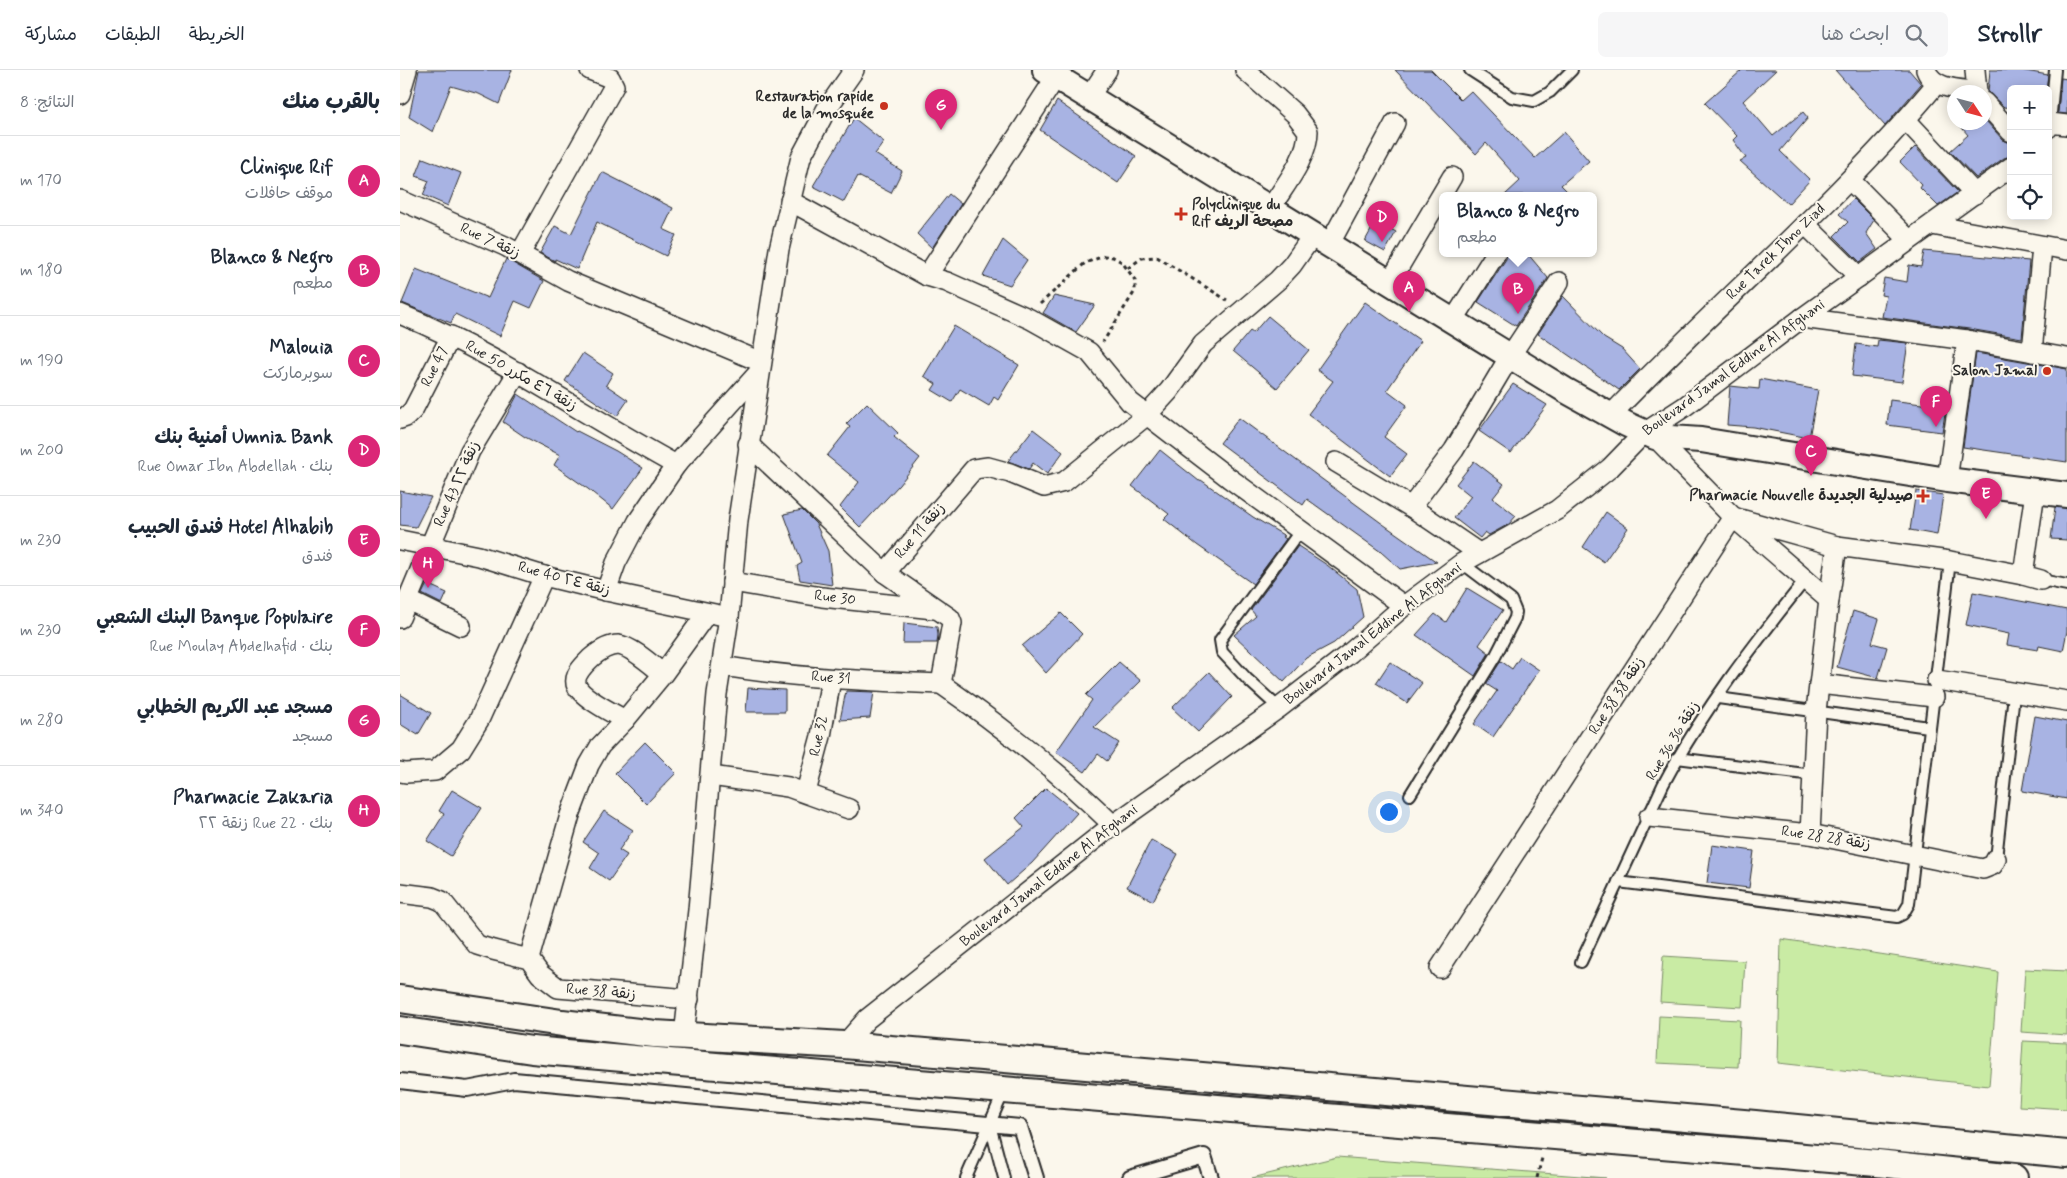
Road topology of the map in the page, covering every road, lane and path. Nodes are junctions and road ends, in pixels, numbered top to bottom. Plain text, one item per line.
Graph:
1 (406, 70) edge
2 (590, 70) edge
3 (854, 70) edge
4 (1107, 70) edge
5 (1245, 70) edge
6 (1470, 70) edge
7 (1572, 70) edge
8 (1975, 70) edge
9 (2055, 70) edge
10 (1050, 74) edge
11 (1931, 76) edge
12 (1977, 85) edge
13 (1947, 86) edge
14 (400, 92) edge
15 (1089, 96) junction
16 (1992, 110) edge
17 (1906, 120) junction
18 (1395, 124) dead end
19 (2055, 125) edge
20 (2009, 130) edge
21 (2007, 170) edge
22 (1452, 178) dead end
23 (1850, 180) junction
24 (1444, 192) edge
25 (1975, 194) junction
26 (400, 200) edge
27 (1439, 200) edge
28 (790, 201) junction
29 (1270, 209) junction
30 (1805, 224) junction
31 (1932, 225) junction
32 (1321, 240) junction
33 (1909, 240) junction
34 (2042, 246) junction
35 (2067, 250) edge
36 (520, 254) junction
37 (1493, 257) edge
38 (1128, 268) junction
39 (927, 276) junction
40 (1859, 276) junction
41 (1390, 282) junction
42 (1559, 282) dead end
43 (1243, 309) junction
44 (400, 314) edge
45 (1026, 317) junction
46 (1802, 318) junction
47 (1453, 321) junction
48 (451, 336) junction
49 (1967, 340) junction
50 (2032, 352) junction
51 (1510, 356) junction
52 (1093, 357) junction
53 (2067, 358) edge
54 (760, 367) junction
55 (518, 372) junction
56 (1147, 415) junction
57 (1610, 416) junction
58 (400, 418) edge
59 (1650, 435) junction
60 (748, 444) junction
61 (1336, 462) dead end
62 (676, 465) junction
63 (1947, 480) junction
64 (2035, 492) junction
65 (2067, 495) edge
66 (1411, 507) junction
67 (1733, 517) junction
68 (1301, 530) junction
69 (400, 540) edge
70 (430, 545) junction
71 (1838, 546) junction
72 (1479, 553) junction
73 (1950, 562) junction
74 (1462, 563) junction
75 (885, 573) junction
76 (2023, 575) junction
77 (544, 576) junction
78 (1806, 579) junction
79 (2041, 580) joint
80 (732, 582) junction
81 (2067, 585) edge
82 (606, 591) junction
83 (408, 600) junction
84 (1829, 600) junction
85 (1404, 606) junction
86 (938, 609) junction
87 (707, 613) junction
88 (729, 617) junction
89 (400, 618) edge
90 (461, 626) dead end
91 (722, 666) junction
92 (664, 674) junction
93 (831, 679) junction
94 (941, 684) junction
95 (1819, 684) junction
96 (1935, 689) junction
97 (2014, 694) junction
98 (1718, 698) junction
99 (2067, 701) edge
100 (1279, 708) junction
101 (1816, 711) junction
102 (625, 720) junction
103 (1929, 727) junction
104 (1677, 758) junction
105 (400, 772) edge
106 (1813, 775) junction
107 (711, 776) junction
108 (806, 792) junction
109 (1410, 795) dead end
110 (849, 809) dead end
111 (1649, 817) junction
112 (1113, 825) junction
113 (1810, 834) junction
114 (1914, 854) junction
115 (1996, 859) joint
116 (1618, 882) junction
117 (400, 892) edge
118 (529, 959) junction
119 (1581, 962) dead end
120 (1440, 968) dead end
121 (400, 999) edge
122 (689, 999) junction
123 (400, 1030) edge
124 (684, 1036) junction
125 (844, 1045) junction
126 (400, 1081) edge
127 (1004, 1091) junction
128 (990, 1125) junction
129 (2067, 1154) edge
130 (1542, 1158) dead end
131 (966, 1178) edge
132 (1004, 1178) edge
133 (1036, 1178) edge
134 (1130, 1178) edge
135 (1211, 1178) edge
136 (1538, 1178) edge
137 (2014, 1178) edge

1 - 14 street
2 - 36 street
3 - 28 street
4 - 15 street
5 - 29 street
6 - 7 lane
8 - 12 street
9 - 19 lane
10 - 15 street
10 - 39 street
11 - 13 street
11 - 17 street, Rue Tarek Ibno Ziad
15 - 29 street
16 - 20 street
17 - 23 street, Rue Tarek Ibno Ziad
17 - 25 street
18 - 32 street, Rue 11 زنقة
21 - 25 street, Boulevard Jamal Eddine Al Afghani
22 - 24 street
23 - 30 street, Rue Tarek Ibno Ziad
23 - 33 street
25 - 31 street, Boulevard Jamal Eddine Al Afghani
26 - 36 street, Rue 7 زنقة
27 - 41 street
28 - 39 street
28 - 54 street
29 - 32 street
30 - 40 street
30 - 57 street, Rue Tarek Ibno Ziad
31 - 33 street, Boulevard Jamal Eddine Al Afghani
31 - 34 street
32 - 41 street
32 - 43 street, Rue 11 زنقة
33 - 40 street, Boulevard Jamal Eddine Al Afghani
34 - 35 street
34 - 50 street
36 - 54 street, Rue 7 زنقة
37 - 47 street
38 - 43 path
38 - 45 path
38 - 52 path
39 - 45 street
40 - 46 street, Boulevard Jamal Eddine Al Afghani
41 - 47 street
42 - 51 street
43 - 56 street, Rue 11 زنقة
44 - 48 street, Rue 50 زنقة ٤٦ مكرر
45 - 52 street
46 - 49 street
46 - 59 street, Boulevard Jamal Eddine Al Afghani
47 - 51 street
48 - 55 street, Rue 50 زنقة ٤٦ مكرر
48 - 58 street, Rue 47
49 - 50 street
49 - 63 street
50 - 53 street
51 - 57 street
51 - 66 street
52 - 56 street
54 - 60 street
54 - 62 street
55 - 62 street, Rue 50 زنقة ٤٦ مكرر
55 - 70 street, Rue 43 زنقة ٢٢
56 - 68 street
56 - 75 street, Rue 11 زنقة
57 - 59 street
59 - 63 street
59 - 67 street
59 - 72 street, Boulevard Jamal Eddine Al Afghani
60 - 75 street
60 - 80 street
61 - 66 street
62 - 82 street
63 - 64 street
64 - 65 street
64 - 76 street
66 - 72 street
67 - 71 street
67 - 78 street
67 - 120 street, Rue 38 زنقة 38
68 - 85 street
68 - 100 lane
69 - 70 street, Rue 40 زنقة ٢٤
70 - 77 street, Rue 40 زنقة ٢٤
70 - 83 street, Rue 43 زنقة ٢٢
71 - 73 street
71 - 84 street
72 - 74 street, Boulevard Jamal Eddine Al Afghani
73 - 76 street
73 - 96 lane
74 - 85 street, Boulevard Jamal Eddine Al Afghani
74 - 109 lane
75 - 86 street
76 - 79 street
77 - 82 street, Rue 40 زنقة ٢٤
77 - 105 street
78 - 84 street
78 - 98 lane, Rue 36 زنقة 36
79 - 81 lane
80 - 86 street, Rue 30
80 - 88 street
82 - 87 street, Rue 40 زنقة ٢٤
83 - 89 street, Rue 43 زنقة ٢٢
83 - 90 street
84 - 95 street
85 - 100 street, Boulevard Jamal Eddine Al Afghani
86 - 94 street
87 - 88 street, Rue 40 زنقة ٢٤
87 - 92 street
88 - 91 street
91 - 93 street, Rue 31
91 - 107 street
92 - 102 street
92 - 102 street
93 - 94 street, Rue 31
93 - 108 street, Rue 32
94 - 112 street
95 - 96 street
95 - 101 street
96 - 97 street
96 - 103 lane
97 - 99 street
97 - 115 lane
98 - 101 lane
98 - 104 lane, Rue 36 زنقة 36
100 - 112 street, Boulevard Jamal Eddine Al Afghani
101 - 103 lane
101 - 106 street
102 - 118 street
103 - 114 lane
104 - 106 lane
104 - 111 lane, Rue 36 زنقة 36
106 - 113 street
107 - 108 street
107 - 122 street
108 - 110 street
111 - 113 street, Rue 28 زنقة 28
111 - 116 lane, Rue 36 زنقة 36
112 - 125 street, Boulevard Jamal Eddine Al Afghani
113 - 114 street, Rue 28 زنقة 28
114 - 115 street, Rue 28 زنقة 28
114 - 116 lane
116 - 119 lane, Rue 36 زنقة 36
117 - 118 street
118 - 122 street, Rue 38 زنقة
121 - 124 main road
122 - 124 street
123 - 127 main road
124 - 125 main road
125 - 129 main road
126 - 128 street
127 - 128 lane
127 - 137 main road
128 - 131 lane
128 - 132 lane
128 - 133 street
130 - 136 path
134 - 135 street

